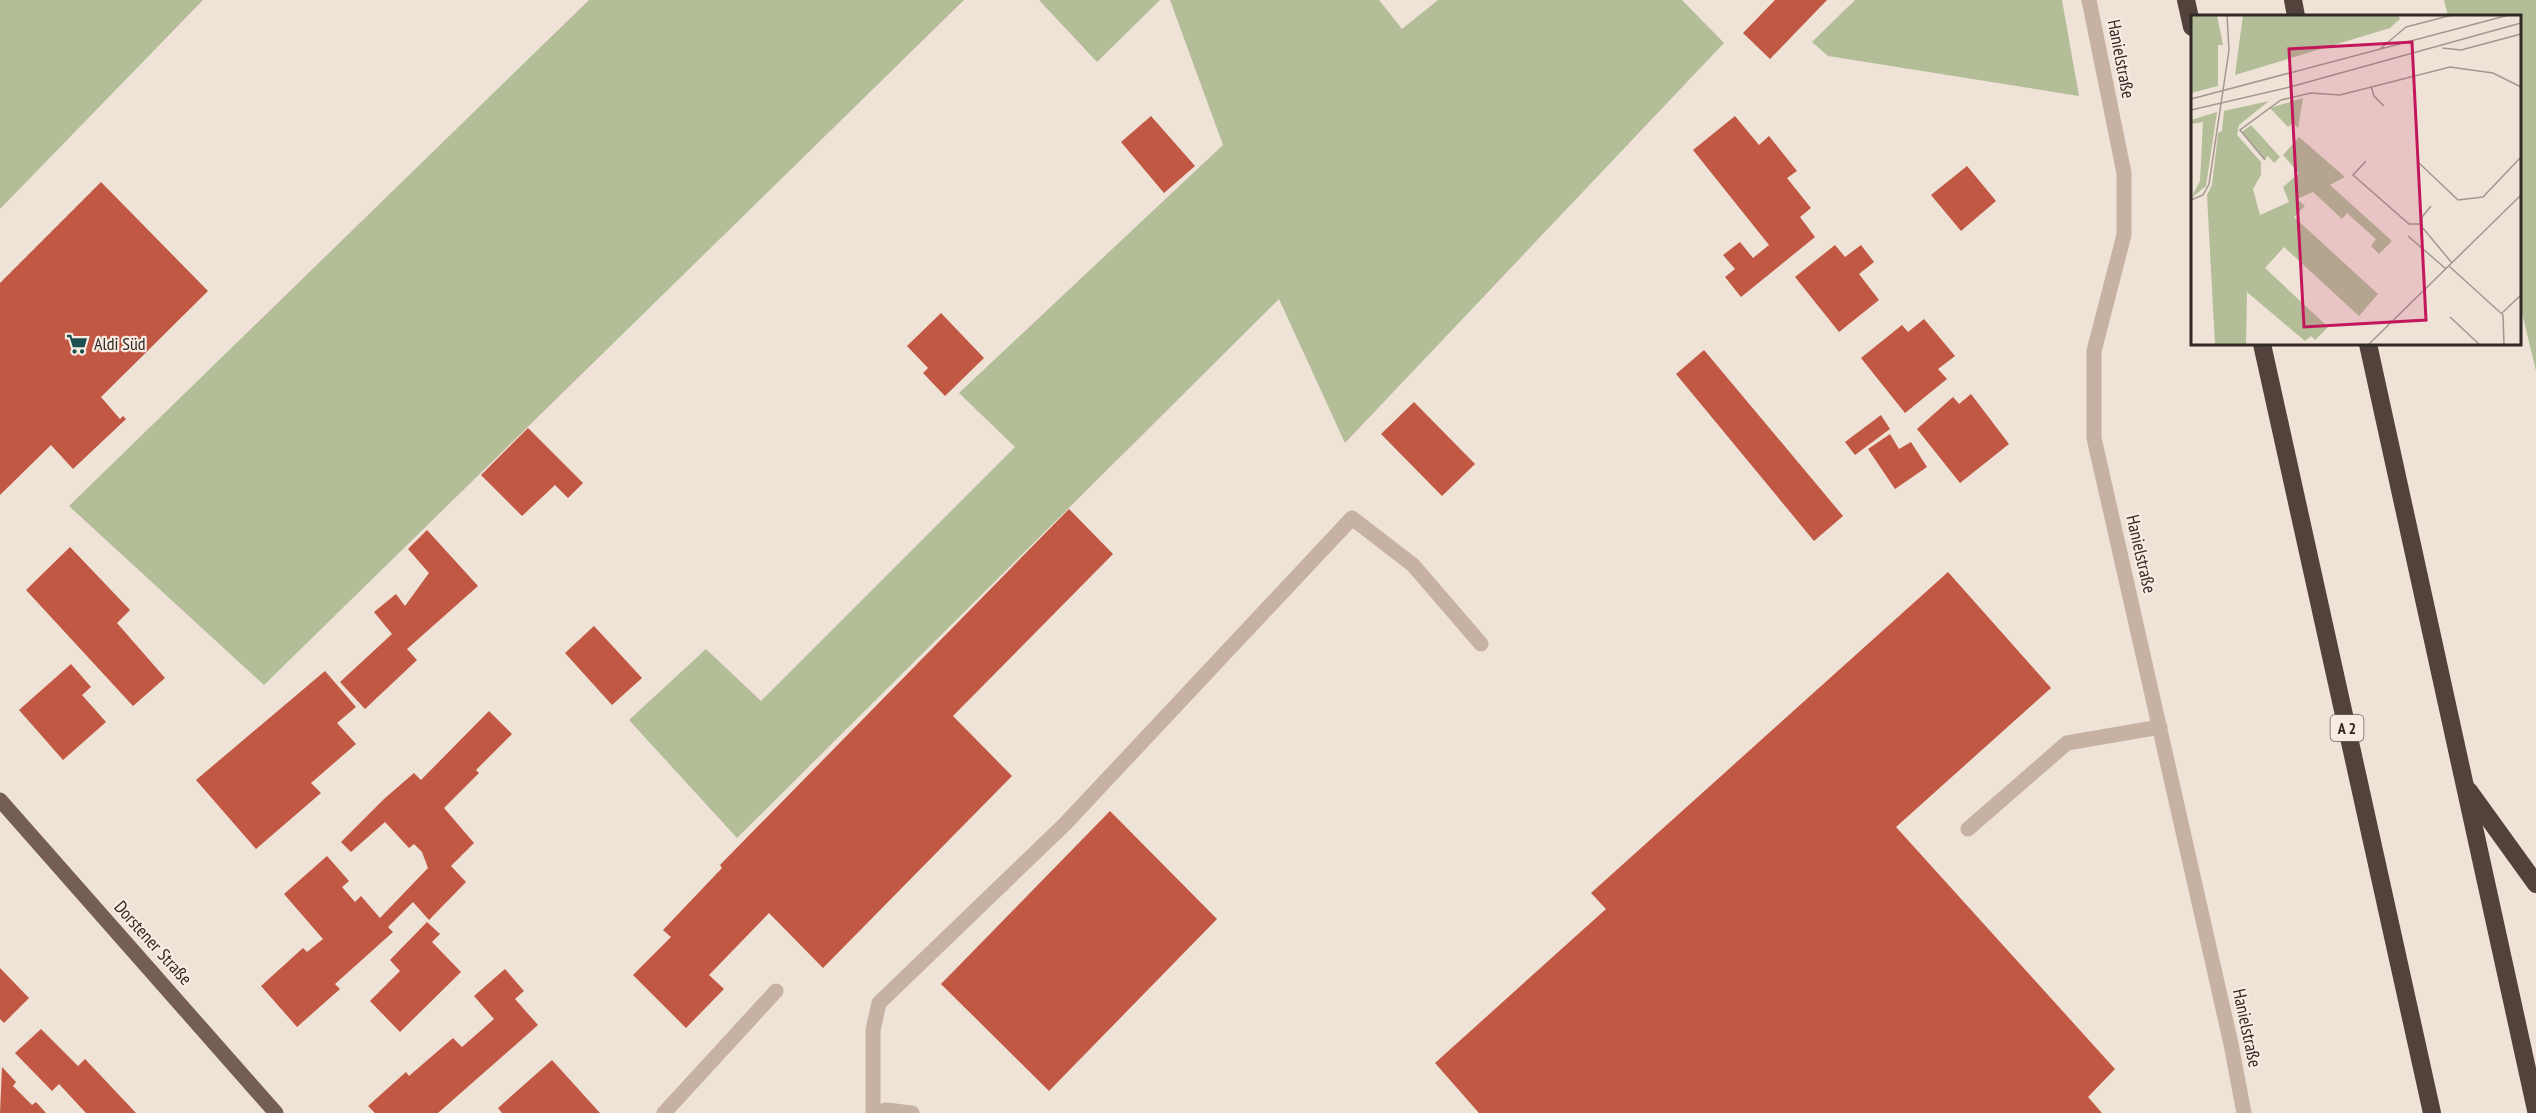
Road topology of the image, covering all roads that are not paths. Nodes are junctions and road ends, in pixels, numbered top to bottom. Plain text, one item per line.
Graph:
1 (2089, 0) edge
2 (2186, 0) edge
3 (2293, 0) edge
4 (2296, 15) edge
5 (2191, 19) edge
6 (2262, 345) edge
7 (2368, 345) edge
8 (1481, 644) dead end
9 (2160, 727) junction
10 (2464, 784) junction
11 (0, 800) edge
12 (1968, 829) dead end
13 (2536, 884) edge
14 (776, 991) dead end
15 (2536, 1110) edge
16 (276, 1113) edge
17 (664, 1113) edge
18 (874, 1113) edge
19 (912, 1113) edge
20 (2244, 1113) edge
21 (2432, 1113) edge

1 - 9 street, Hanielstraße
2 - 5 highway
3 - 4 highway
6 - 21 highway, A 2
7 - 10 highway
8 - 18 street
9 - 12 street
9 - 20 street, Hanielstraße
10 - 13 highway
10 - 15 highway
11 - 16 main road, Dorstener Straße
14 - 17 street
18 - 19 street

